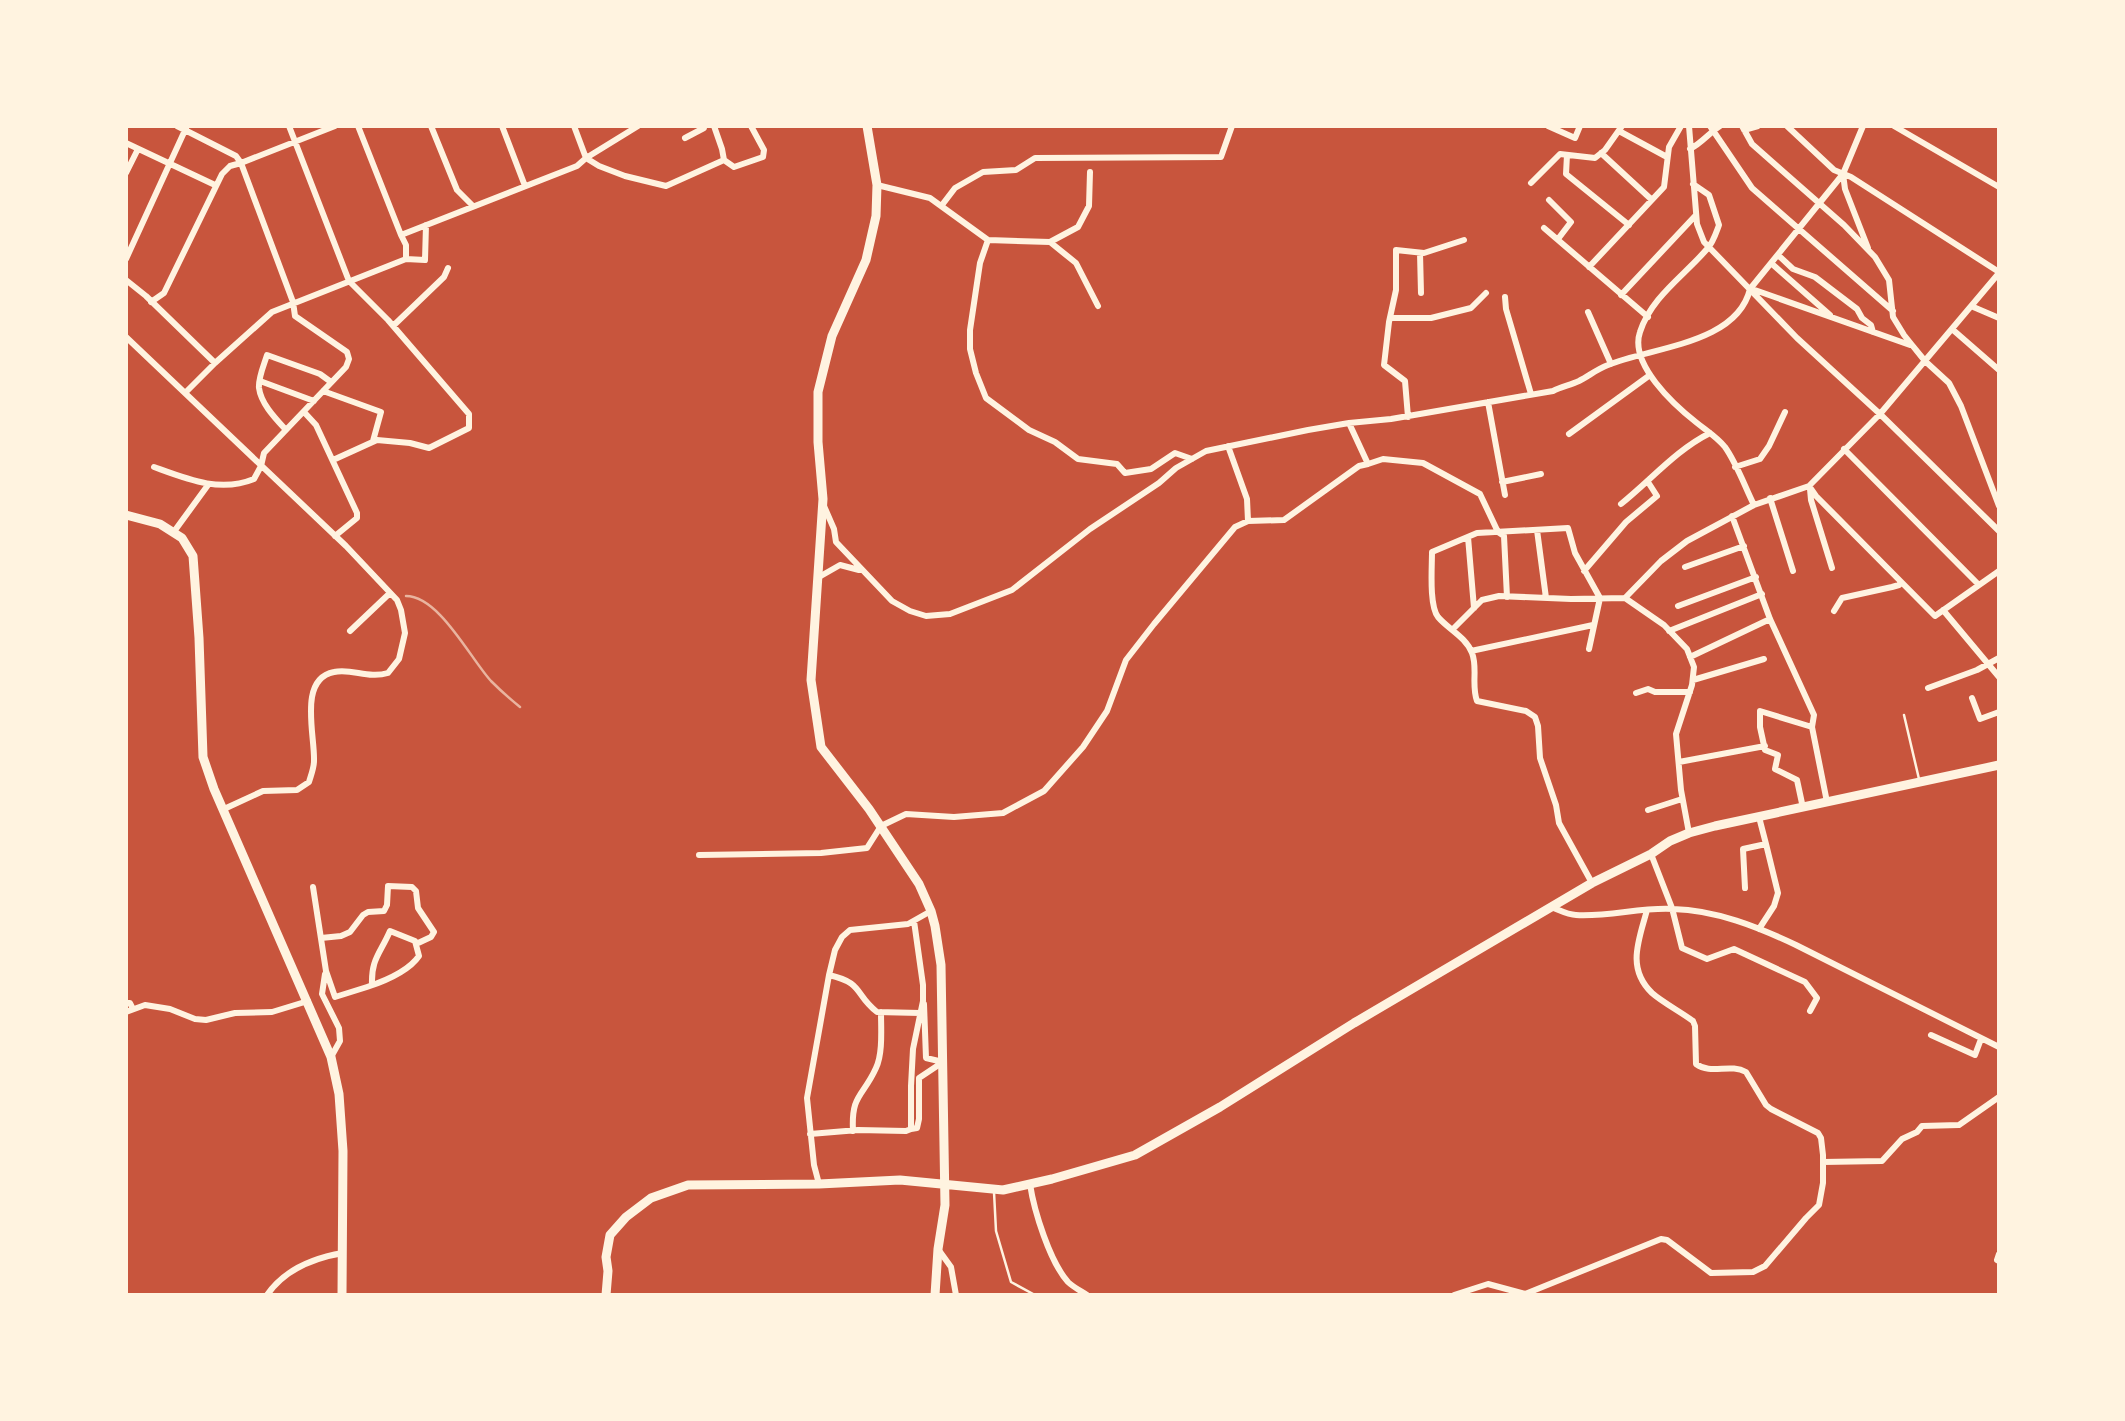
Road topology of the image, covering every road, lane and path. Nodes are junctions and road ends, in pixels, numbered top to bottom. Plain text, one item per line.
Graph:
1 (177, 126) edge
2 (289, 126) edge
3 (335, 126) edge
4 (358, 126) edge
5 (431, 126) edge
6 (502, 126) edge
7 (573, 126) edge
8 (638, 126) edge
9 (704, 126) edge
10 (714, 126) edge
11 (751, 126) edge
12 (867, 126) edge
13 (1232, 126) edge
14 (1548, 126) edge
15 (1580, 126) edge
16 (1671, 126) edge
17 (1689, 126) edge
18 (1720, 126) edge
19 (1758, 126) edge
20 (1787, 126) edge
21 (1863, 126) edge
22 (1894, 126) edge
23 (186, 128) edge
24 (1620, 128) edge
25 (1680, 128) edge
26 (1743, 128) edge
27 (1711, 129) edge
28 (685, 138) dead end
29 (294, 142) junction
30 (126, 143) edge
31 (138, 149) junction
32 (1690, 149) junction
33 (1601, 153) junction
34 (1567, 155) junction
35 (1667, 157) junction
36 (586, 158) junction
37 (724, 160) junction
38 (169, 163) junction
39 (241, 163) junction
40 (1090, 172) dead end
41 (126, 173) edge
42 (1843, 174) junction
43 (1531, 183) dead end
44 (1693, 184) junction
45 (215, 185) junction
46 (877, 185) junction
47 (526, 186) junction
48 (1999, 187) edge
49 (1549, 200) dead end
50 (1652, 200) junction
51 (1820, 203) junction
52 (942, 205) junction
53 (473, 206) junction
54 (1696, 215) junction
55 (426, 225) junction
56 (1629, 225) junction
57 (1544, 228) dead end
58 (1799, 229) junction
59 (401, 235) junction
60 (1558, 239) junction
61 (988, 240) junction
62 (1464, 240) dead end
63 (1049, 242) junction
64 (1709, 247) junction
65 (1868, 250) junction
66 (1420, 253) junction
67 (1778, 255) junction
68 (126, 259) edge
69 (406, 259) junction
70 (1771, 263) junction
71 (1590, 267) junction
72 (448, 268) dead end
73 (1999, 272) edge
74 (126, 281) edge
75 (349, 281) junction
76 (1750, 289) junction
77 (1421, 293) dead end
78 (1486, 293) dead end
79 (1621, 295) junction
80 (1504, 297) dead end
81 (151, 302) junction
82 (293, 302) junction
83 (1097, 306) dead end
84 (1971, 306) junction
85 (1893, 311) junction
86 (1588, 312) dead end
87 (1390, 317) junction
88 (1648, 317) junction
89 (1832, 317) junction
90 (1999, 318) edge
91 (393, 326) junction
92 (1952, 329) junction
93 (1873, 332) junction
94 (126, 337) edge
95 (1912, 345) junction
96 (1640, 355) junction
97 (1925, 361) junction
98 (215, 363) junction
99 (1611, 364) junction
100 (1999, 370) edge
101 (1650, 375) junction
102 (260, 381) junction
103 (331, 382) junction
104 (323, 391) junction
105 (185, 393) junction
106 (1531, 394) junction
107 (314, 401) junction
108 (1488, 402) junction
109 (304, 412) junction
110 (1785, 412) dead end
111 (1880, 414) junction
112 (1408, 416) junction
113 (1349, 423) junction
114 (286, 430) junction
115 (1710, 433) junction
116 (1569, 434) dead end
117 (373, 441) junction
118 (1228, 446) junction
119 (1844, 449) junction
120 (1192, 459) junction
121 (333, 460) junction
122 (1368, 464) junction
123 (261, 466) junction
124 (154, 467) dead end
125 (1735, 467) junction
126 (1541, 474) dead end
127 (1502, 482) junction
128 (1648, 482) junction
129 (208, 485) junction
130 (1809, 486) junction
131 (1505, 495) dead end
132 (1770, 498) junction
133 (823, 503) junction
134 (1621, 504) dead end
135 (1754, 505) junction
136 (1999, 506) edge
137 (126, 515) edge
138 (1732, 516) junction
139 (1248, 521) junction
140 (1537, 530) junction
141 (1999, 530) edge
142 (1498, 532) junction
143 (173, 533) junction
144 (335, 536) junction
145 (1468, 537) junction
146 (1744, 546) junction
147 (1685, 567) dead end
148 (1832, 568) dead end
149 (1584, 571) junction
150 (1793, 571) dead end
151 (1999, 571) edge
152 (863, 572) junction
153 (819, 577) junction
154 (1756, 577) junction
155 (1901, 582) junction
156 (1979, 585) junction
157 (390, 593) junction
158 (1762, 594) junction
159 (1507, 597) junction
160 (1546, 598) junction
161 (1600, 598) junction
162 (1625, 598) junction
163 (1678, 606) dead end
164 (1474, 608) junction
165 (1943, 610) junction
166 (1833, 611) dead end
167 (1770, 619) junction
168 (1593, 625) junction
169 (1452, 629) junction
170 (351, 631) dead end
171 (1669, 631) junction
172 (1589, 649) dead end
173 (1471, 652) junction
174 (1690, 657) junction
175 (1999, 658) edge
176 (1764, 659) dead end
177 (1989, 664) junction
178 (1999, 677) edge
179 (1693, 680) junction
180 (1928, 688) dead end
181 (1690, 692) junction
182 (1636, 693) dead end
183 (1972, 698) dead end
184 (1999, 712) edge
185 (1904, 715) dead end
186 (1812, 727) junction
187 (1765, 746) junction
188 (1679, 762) junction
189 (1999, 765) edge
190 (1920, 782) junction
191 (1682, 799) junction
192 (1827, 802) junction
193 (1803, 808) junction
194 (224, 809) junction
195 (1648, 810) dead end
196 (1759, 817) junction
197 (881, 826) junction
198 (1689, 833) junction
199 (1766, 844) junction
200 (1651, 853) junction
201 (699, 855) dead end
202 (1592, 883) junction
203 (313, 887) dead end
204 (1745, 888) dead end
205 (1551, 907) junction
206 (1672, 908) junction
207 (1647, 910) junction
208 (931, 911) junction
209 (914, 921) junction
210 (1759, 929) junction
211 (321, 937) junction
212 (416, 942) junction
213 (326, 971) junction
214 (829, 975) junction
215 (372, 985) junction
216 (308, 1000) junction
217 (923, 1001) junction
218 (126, 1003) edge
219 (130, 1011) edge
220 (1810, 1011) dead end
221 (881, 1012) junction
222 (920, 1013) junction
223 (1931, 1035) dead end
224 (1981, 1039) junction
225 (1999, 1047) edge
226 (331, 1057) junction
227 (943, 1062) junction
228 (1999, 1097) edge
229 (911, 1129) junction
230 (853, 1131) junction
231 (810, 1134) junction
232 (1823, 1162) junction
233 (819, 1184) junction
234 (945, 1184) junction
235 (1030, 1184) junction
236 (993, 1189) junction
237 (938, 1249) junction
238 (343, 1253) junction
239 (951, 1267) junction
240 (267, 1295) edge
241 (342, 1295) edge
242 (606, 1295) edge
243 (935, 1295) edge
244 (951, 1295) edge
245 (956, 1295) edge
246 (1035, 1295) edge
247 (1087, 1295) edge
248 (1454, 1295) edge

1 - 23 street
2 - 29 street
3 - 29 street
4 - 59 street
5 - 53 street
6 - 47 street
7 - 36 street
8 - 36 street
9 - 28 street
10 - 37 street
11 - 37 street
12 - 46 main road
13 - 52 street
14 - 15 street
16 - 25 street
17 - 32 street
18 - 27 street
19 - 26 street
20 - 42 street
21 - 42 street
22 - 48 street
23 - 38 street
23 - 39 street
24 - 33 street
24 - 35 street
25 - 35 street
26 - 51 street
27 - 32 street
27 - 58 street
29 - 39 street
29 - 75 street
30 - 31 street
31 - 38 street
31 - 41 street
32 - 44 street
33 - 34 street
33 - 50 street
34 - 43 street
34 - 56 street
35 - 50 street
36 - 37 street
36 - 47 street
38 - 45 street
38 - 68 street
39 - 45 street
39 - 82 street
40 - 63 street
42 - 51 street
42 - 65 street
42 - 73 street
44 - 54 street
44 - 64 street
45 - 81 street
46 - 52 street
46 - 133 main road
47 - 53 street
49 - 60 street
50 - 56 street
51 - 58 street
51 - 65 street
52 - 61 street
53 - 55 street
54 - 64 street
54 - 79 street
55 - 59 street
55 - 69 street
56 - 71 street
57 - 60 street
58 - 67 street
58 - 85 street
59 - 69 street
60 - 71 street
61 - 63 street
61 - 120 street
62 - 66 street
63 - 83 street
64 - 76 street
64 - 88 street
65 - 85 street
66 - 77 street
66 - 87 street
67 - 70 street
67 - 93 street
69 - 75 street
70 - 76 street
70 - 89 street
71 - 79 street
72 - 91 street
73 - 84 street
74 - 81 street
75 - 82 street
75 - 91 street
76 - 89 street
76 - 96 street
76 - 111 street
78 - 87 street
79 - 88 street
80 - 106 street
81 - 98 street
82 - 98 street
82 - 103 street
84 - 90 street
84 - 92 street
85 - 95 street
86 - 99 street
87 - 112 street
88 - 96 street
89 - 93 street
91 - 117 street
92 - 97 street
92 - 100 street
93 - 95 street
94 - 105 street
95 - 97 street
96 - 99 street
96 - 101 street
97 - 111 street
97 - 136 street
98 - 105 street
99 - 106 street
101 - 115 street
101 - 116 street
102 - 103 street
102 - 107 street
102 - 114 street
103 - 104 street
104 - 107 street
104 - 117 street
105 - 123 street
106 - 108 street
107 - 109 street
108 - 112 street
108 - 127 street
109 - 114 street
109 - 121 street
110 - 125 street
111 - 119 street
111 - 141 street
112 - 113 street
113 - 118 street
113 - 122 street
114 - 123 street
115 - 125 street
115 - 128 street
117 - 121 street
118 - 120 street
118 - 139 street
119 - 130 street
119 - 156 street
120 - 152 street
121 - 144 street
122 - 139 street
122 - 142 street
123 - 129 street
123 - 144 street
124 - 129 street
125 - 135 street
126 - 127 street
127 - 131 street
128 - 134 street
128 - 149 street
129 - 143 street
130 - 132 street
130 - 148 street
130 - 155 street
132 - 135 street
132 - 150 street
133 - 152 street
133 - 153 main road
135 - 138 street
137 - 143 main road
138 - 146 street
138 - 162 street
139 - 197 street
140 - 142 street
140 - 149 street
140 - 160 street
142 - 145 street
142 - 159 street
143 - 194 main road
144 - 157 street
145 - 164 street
145 - 169 street
146 - 147 street
146 - 154 street
149 - 161 street
151 - 156 street
152 - 153 street
153 - 197 main road
154 - 158 street
154 - 163 street
155 - 165 street
155 - 166 street
156 - 165 street
157 - 170 street
157 - 194 street
158 - 167 street
158 - 171 street
159 - 160 street
159 - 164 street
160 - 161 street
161 - 162 street
161 - 168 street
162 - 171 street
164 - 169 street
165 - 177 street
167 - 174 street
167 - 186 street
168 - 172 street
168 - 173 street
169 - 173 street
171 - 174 street
173 - 202 street
174 - 179 street
175 - 177 street
176 - 179 street
177 - 178 street
177 - 180 street
179 - 181 street
181 - 182 street
181 - 188 street
183 - 184 street
185 - 190 lane
186 - 187 street
186 - 192 street
187 - 188 street
187 - 193 street
188 - 191 street
189 - 190 main road
190 - 192 main road
191 - 195 street
191 - 198 street
192 - 193 main road
193 - 196 main road
194 - 216 main road
196 - 198 main road
196 - 199 street
197 - 201 street
197 - 208 main road
198 - 200 main road
199 - 204 street
199 - 210 street
200 - 202 main road
200 - 206 street
202 - 205 main road
203 - 211 street
205 - 207 street
205 - 235 main road
206 - 207 street
206 - 210 street
206 - 220 street
207 - 232 street
208 - 209 street
208 - 227 main road
209 - 214 street
209 - 217 street
210 - 224 street
211 - 212 street
211 - 213 street
212 - 215 street
212 - 215 street
213 - 215 street
213 - 226 street
214 - 221 street
214 - 231 street
216 - 219 street
216 - 226 main road
217 - 222 street
217 - 227 street
218 - 219 street
221 - 222 street
221 - 230 street
222 - 229 street
223 - 224 street
224 - 225 street
226 - 238 main road
227 - 229 street
227 - 234 main road
228 - 232 street
229 - 230 street
230 - 231 street
231 - 233 street
232 - 248 street
233 - 234 main road
233 - 242 main road
234 - 236 main road
234 - 237 main road
235 - 236 main road
235 - 247 street
236 - 246 lane
237 - 239 street
237 - 243 main road
238 - 240 street
238 - 241 main road
239 - 244 street
239 - 245 street

